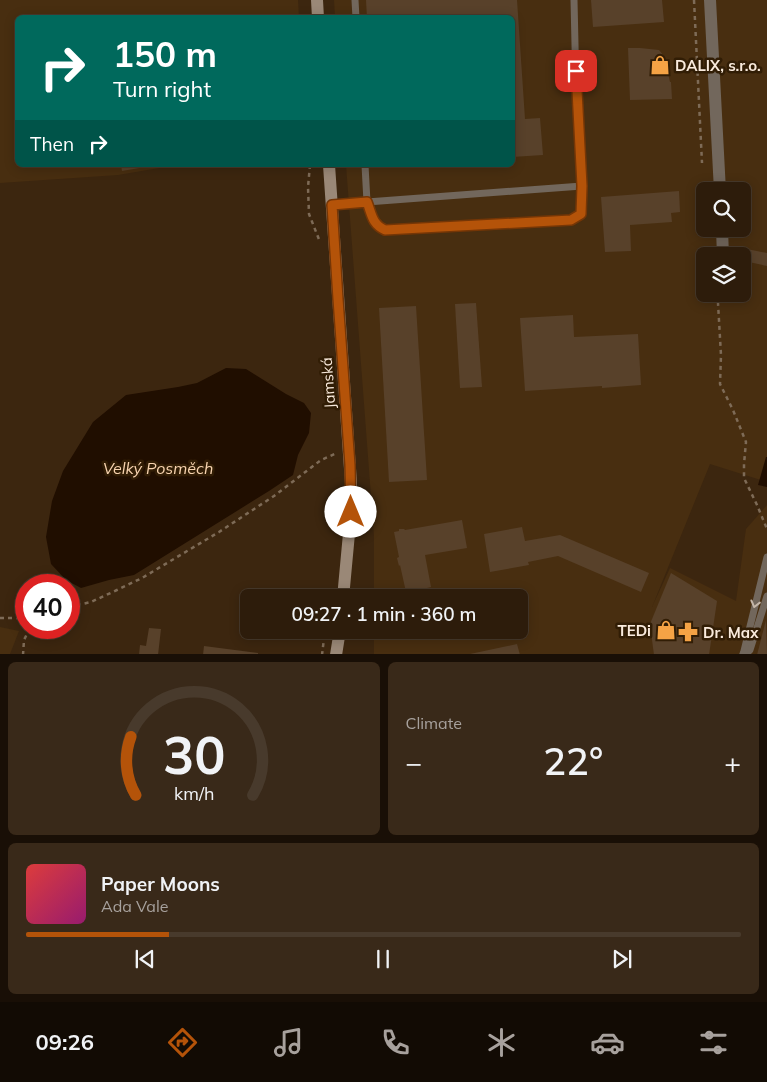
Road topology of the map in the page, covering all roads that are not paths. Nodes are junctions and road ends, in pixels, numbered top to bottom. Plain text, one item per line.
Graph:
1 (317, 0) edge
2 (355, 0) edge
3 (574, 0) edge
4 (710, 0) edge
5 (318, 15) edge
6 (356, 15) edge
7 (329, 167) edge
8 (365, 167) edge
9 (720, 182) edge
10 (582, 186) junction
11 (367, 202) junction
12 (332, 205) junction
13 (767, 557) edge
14 (344, 589) edge
15 (767, 596) edge
16 (338, 639) edge
17 (336, 654) edge
18 (743, 654) edge

1 - 5 street
2 - 6 lane
3 - 10 lane
4 - 9 street
7 - 12 street, Jamská
8 - 11 lane
10 - 11 lane
10 - 11 lane
11 - 12 lane
12 - 14 street, Jamská
13 -> 18 lane
15 - 18 lane
16 - 17 street

